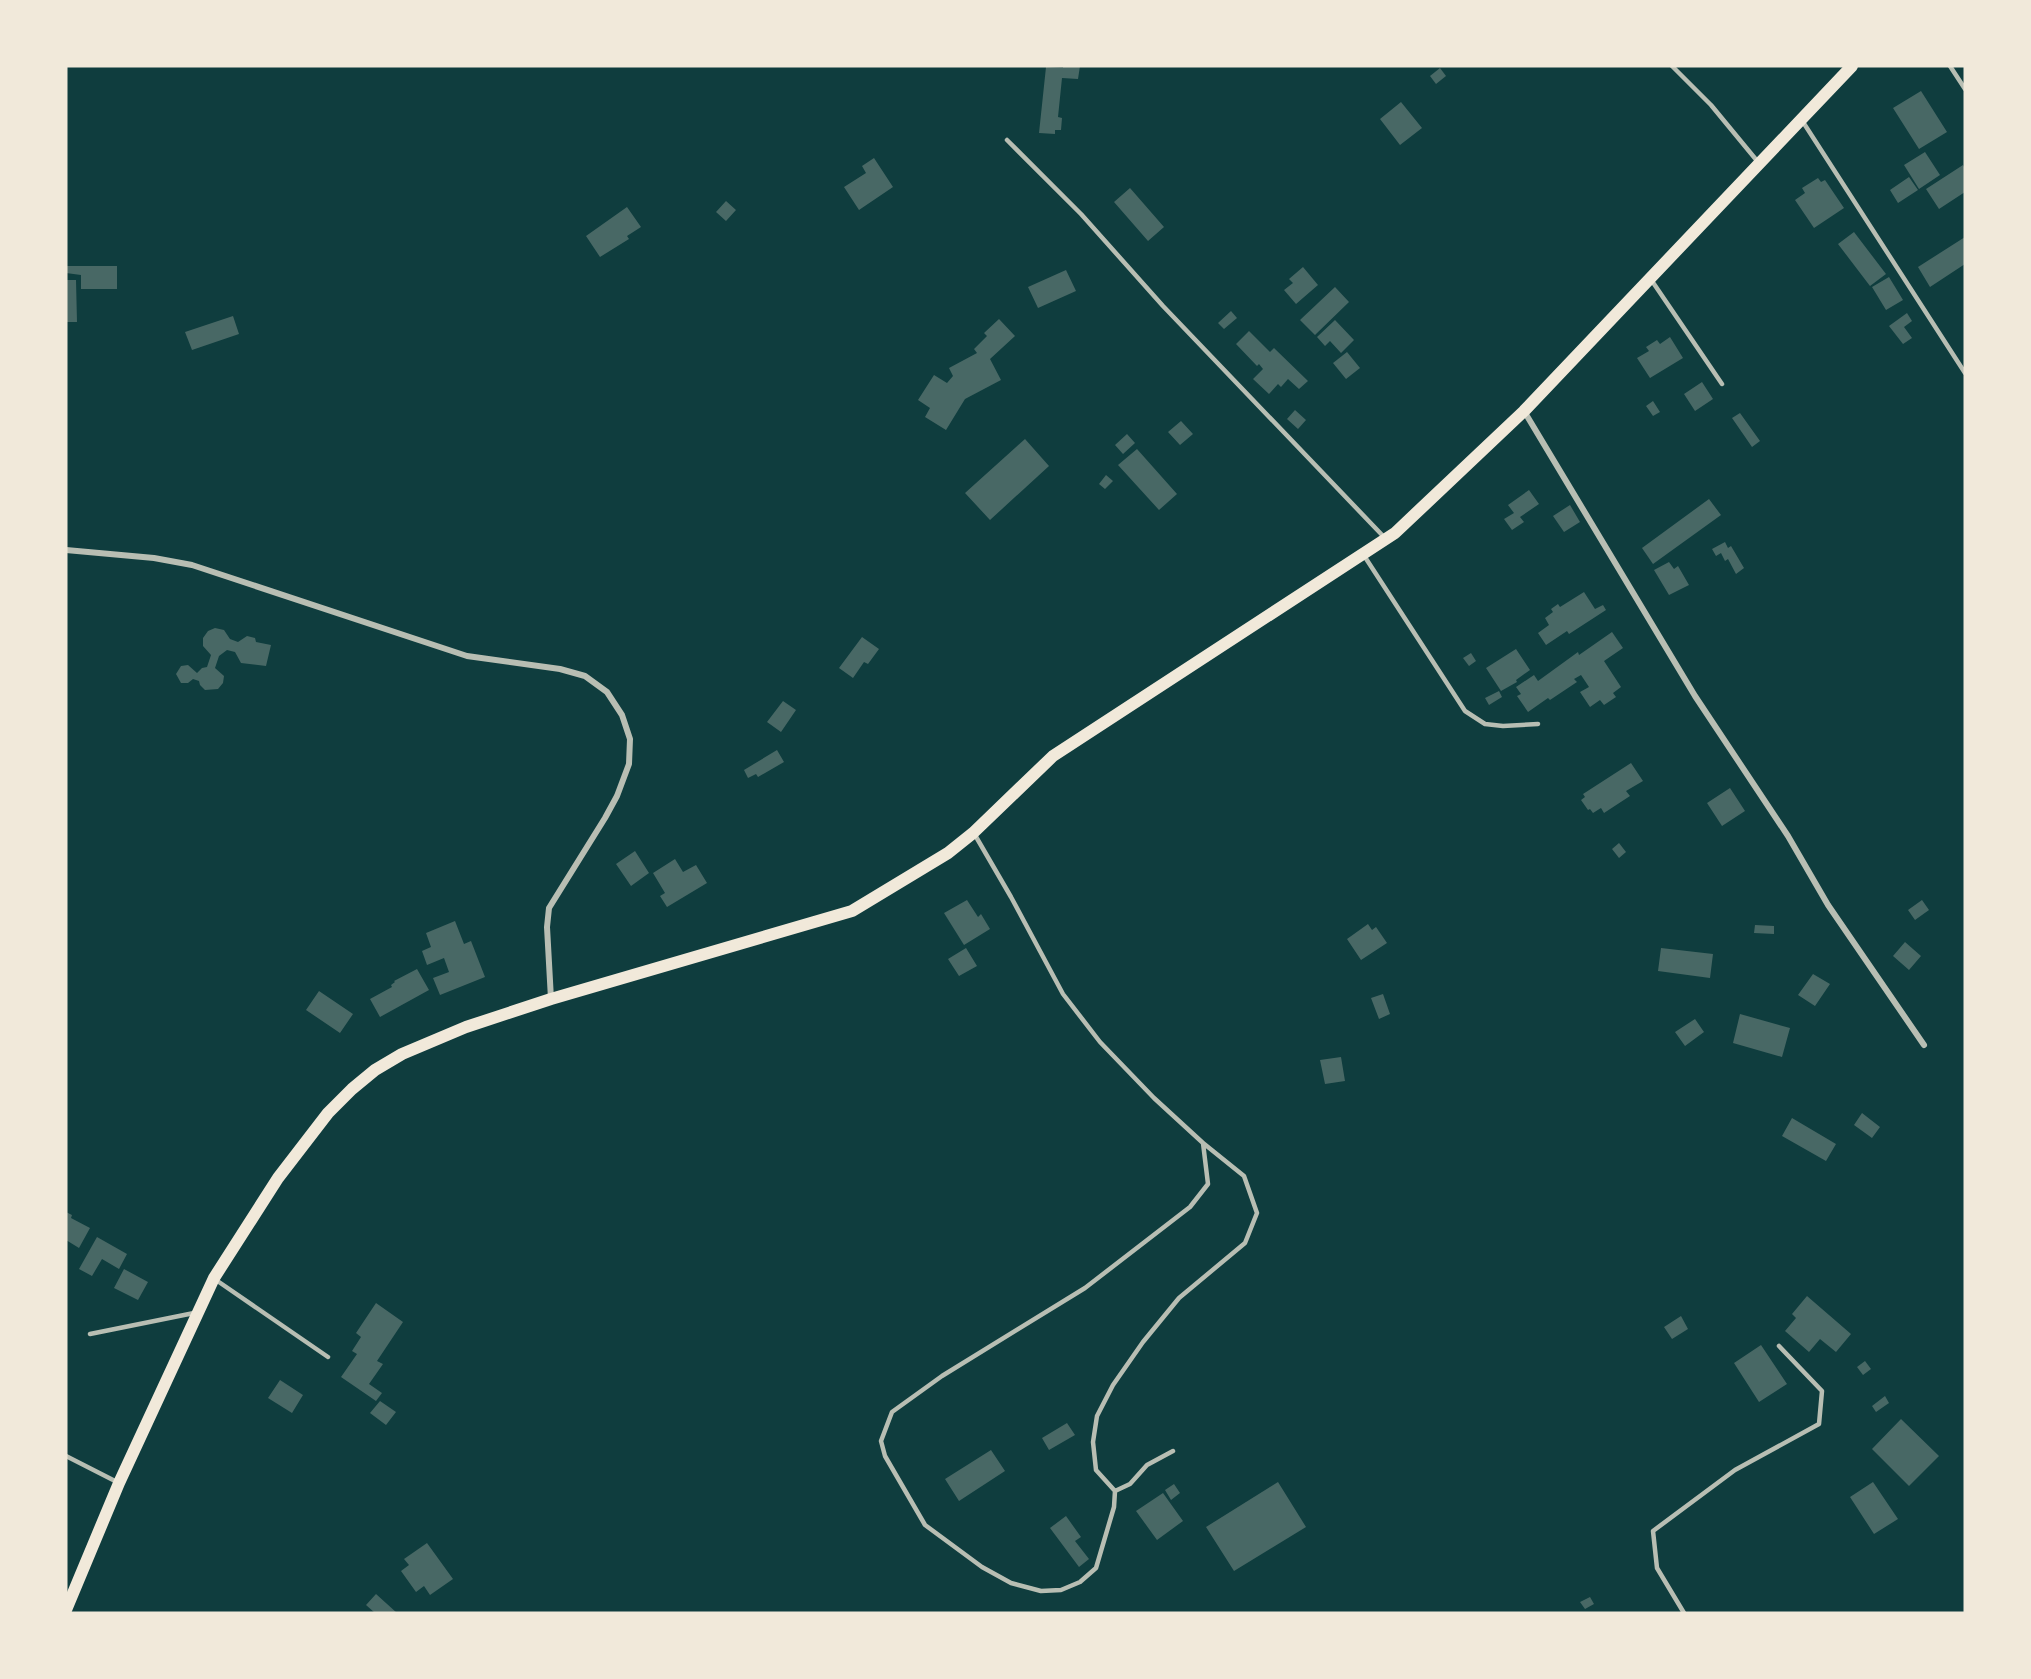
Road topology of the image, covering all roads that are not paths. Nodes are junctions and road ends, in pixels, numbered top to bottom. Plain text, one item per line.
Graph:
1 (1672, 66) edge
2 (1852, 66) edge
3 (1950, 66) edge
4 (1965, 89) edge
5 (1801, 120) junction
6 (1007, 140) dead end
7 (1759, 164) junction
8 (1650, 278) junction
9 (1965, 373) edge
10 (1722, 384) dead end
11 (1524, 411) junction
12 (1385, 539) junction
13 (66, 550) edge
14 (1363, 554) junction
15 (1538, 724) dead end
16 (973, 832) junction
17 (550, 999) junction
18 (1924, 1045) dead end
19 (1203, 1143) junction
20 (214, 1278) junction
21 (197, 1312) junction
22 (90, 1334) dead end
23 (1779, 1346) dead end
24 (328, 1357) dead end
25 (1173, 1451) dead end
26 (66, 1456) edge
27 (119, 1483) junction
28 (1115, 1491) junction
29 (66, 1610) edge
30 (1684, 1613) edge

1 - 7 lane
2 - 5 main road
3 - 4 lane
5 - 7 main road
5 - 9 lane
6 - 12 lane
7 - 8 main road
8 - 10 lane
8 - 11 main road
11 - 12 main road
11 - 18 street
12 - 14 main road
13 - 17 street
14 - 15 lane
14 - 16 main road
16 - 17 main road
16 - 19 lane
17 - 20 main road
19 - 28 lane
19 - 28 lane
20 - 21 main road
20 - 24 lane
21 - 22 lane
21 - 27 main road
23 - 30 lane
25 - 28 lane
26 - 27 lane
27 - 29 main road

